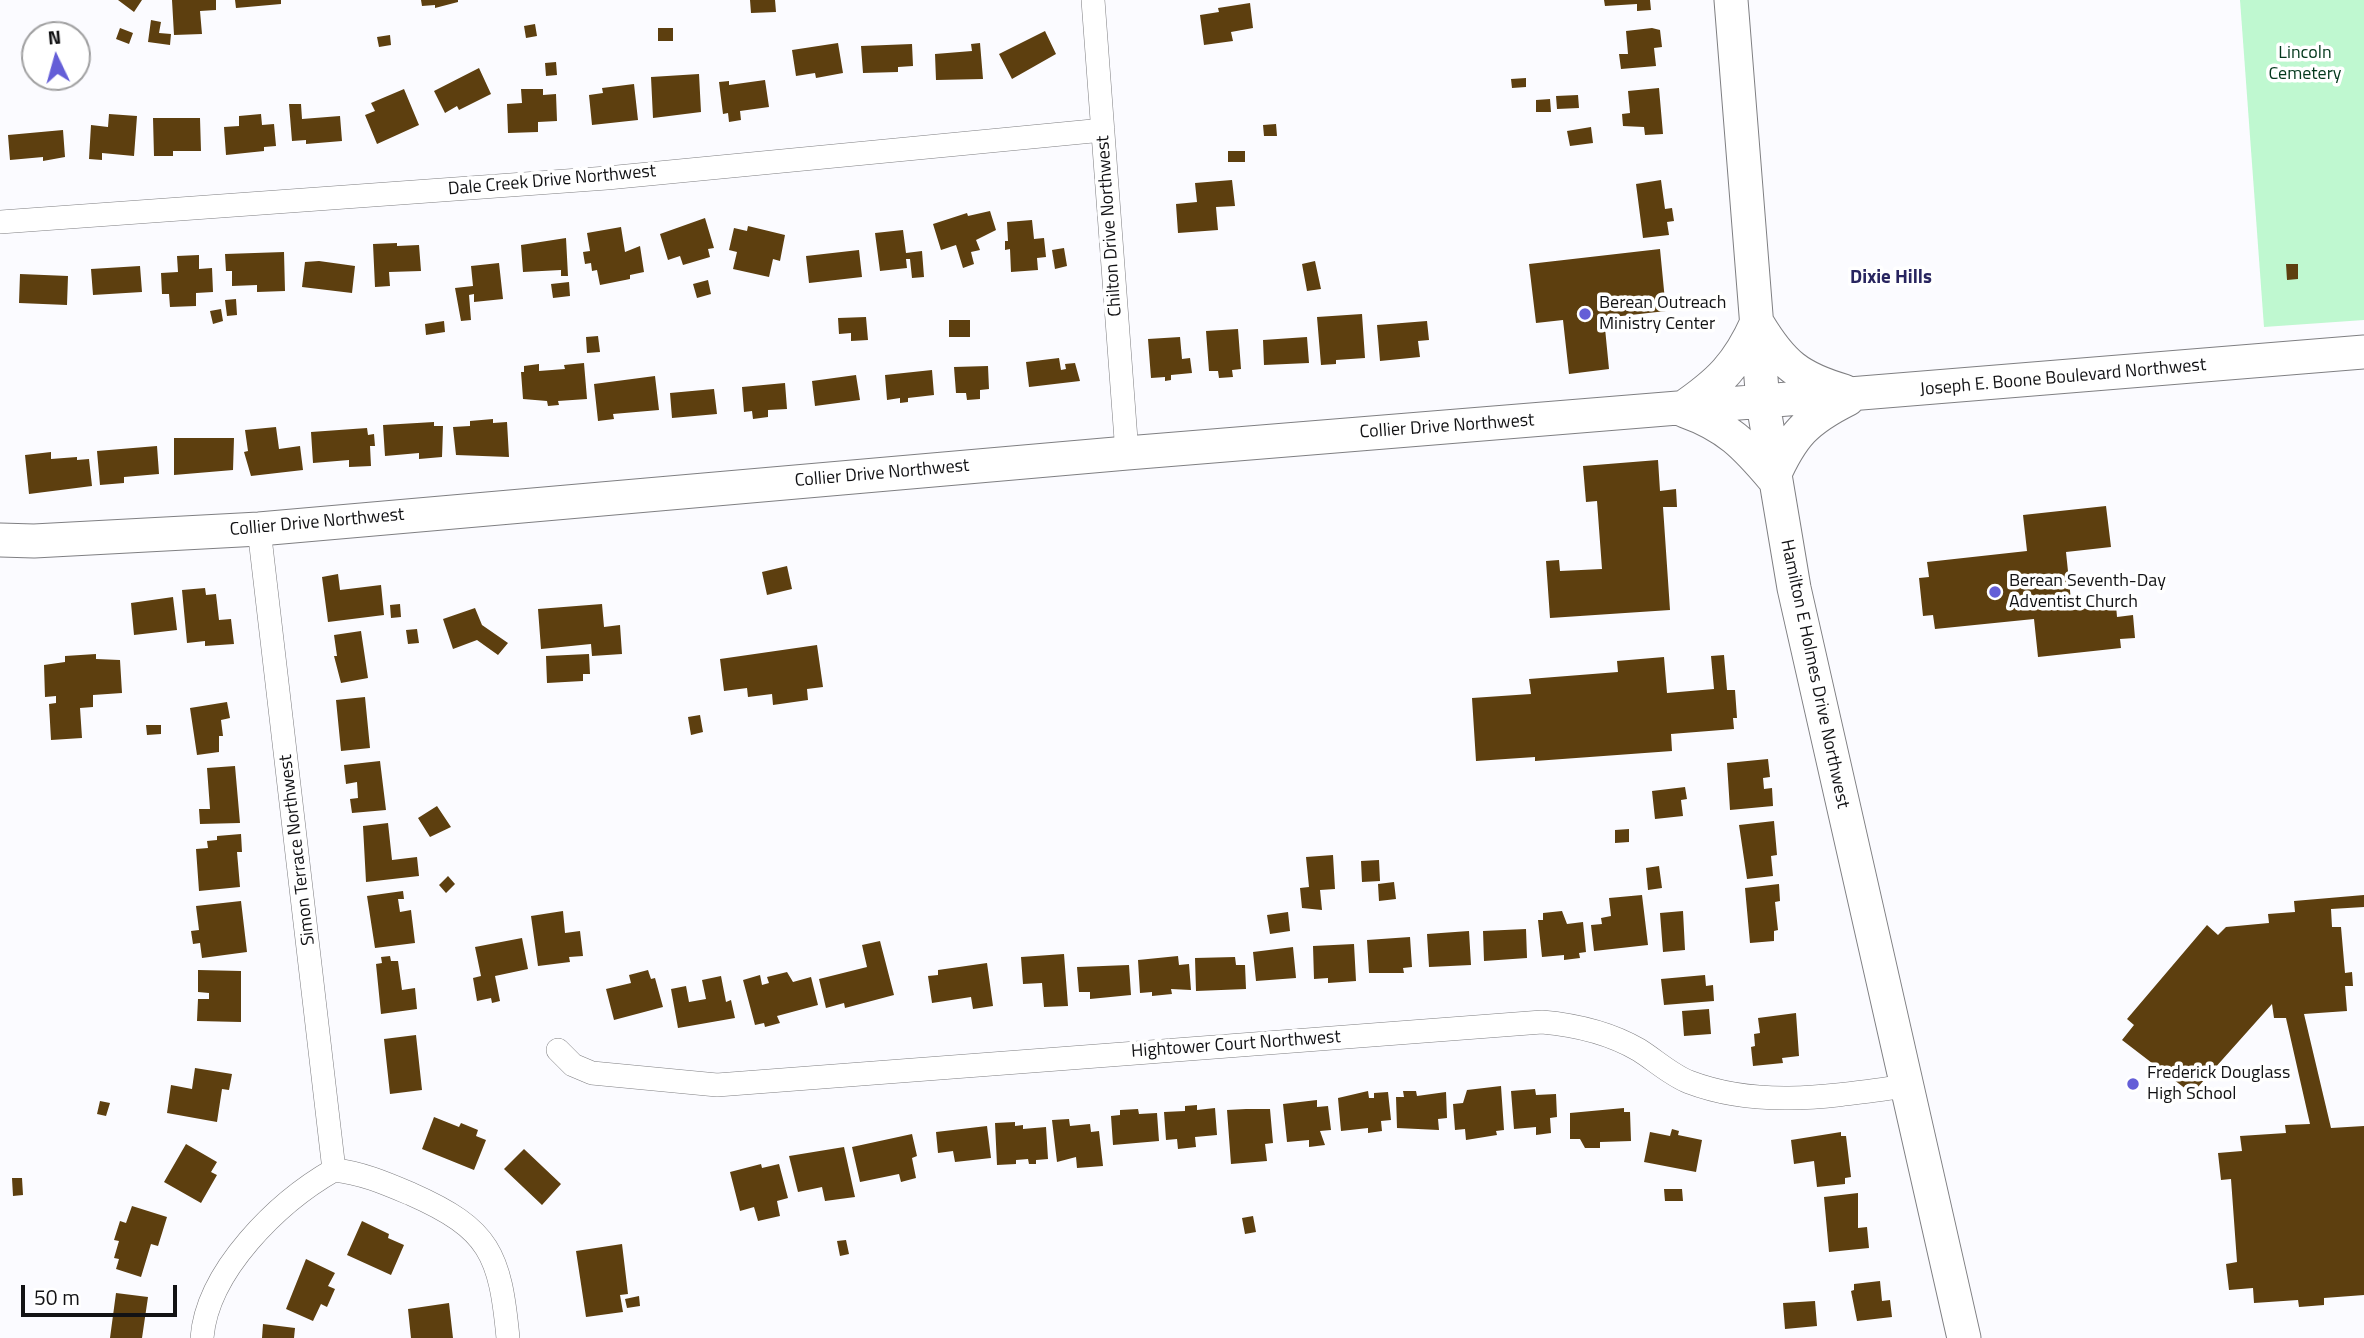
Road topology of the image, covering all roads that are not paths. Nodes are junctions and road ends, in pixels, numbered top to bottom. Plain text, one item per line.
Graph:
1 (1093, 0) edge
2 (1731, 0) edge
3 (1103, 130) junction
4 (0, 222) edge
5 (1757, 322) junction
6 (2364, 352) edge
7 (1857, 395) junction
8 (1763, 403) junction
9 (1681, 409) junction
10 (1127, 453) junction
11 (1773, 478) junction
12 (259, 529) junction
13 (0, 540) edge
14 (558, 1051) dead end
15 (1906, 1086) junction
16 (334, 1170) junction
17 (202, 1338) edge
18 (508, 1338) edge
19 (1964, 1338) edge

1 - 3 street, Chilton Drive Northwest
2 - 5 main road, Hamilton E Holmes Drive Northwest
3 - 4 street, Dale Creek Drive Northwest
3 - 10 street, Chilton Drive Northwest
5 - 7 main road
5 - 8 main road, Hamilton E Holmes Drive Northwest
5 - 9 main road
6 - 7 main road, Joseph E. Boone Boulevard Northwest
7 - 8 main road, Joseph E. Boone Boulevard Northwest
7 - 11 main road
8 - 9 main road, Collier Drive Northwest
8 - 11 main road, Hamilton E Holmes Drive Northwest
9 - 10 main road, Collier Drive Northwest
9 - 11 main road
10 - 12 main road, Collier Drive Northwest
11 - 15 main road, Hamilton E Holmes Drive Northwest
12 - 13 main road, Collier Drive Northwest
12 - 16 street, Simon Terrace Northwest
14 - 15 street, Hightower Court Northwest
15 - 19 main road, Hamilton E Holmes Drive Northwest
16 - 17 street
16 - 18 street

